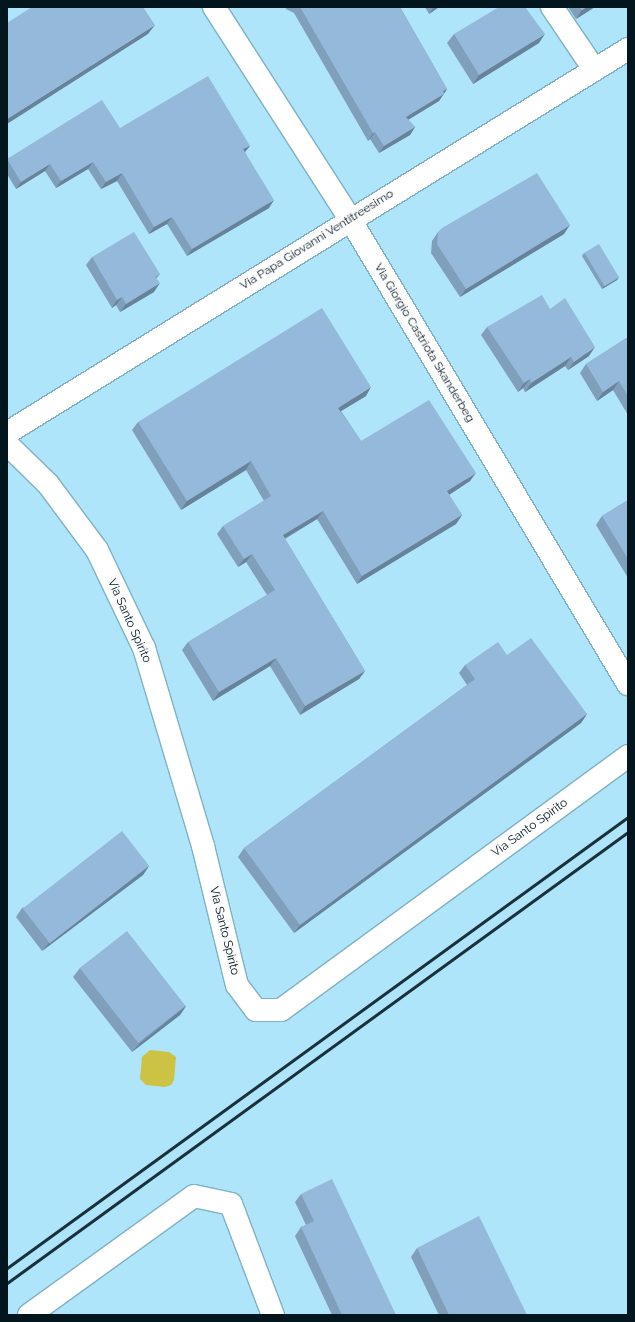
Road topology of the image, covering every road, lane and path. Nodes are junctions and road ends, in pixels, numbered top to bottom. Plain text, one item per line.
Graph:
1 (214, 7) edge
2 (552, 7) edge
3 (628, 49) edge
4 (594, 69) junction
5 (350, 219) junction
6 (7, 433) edge
7 (7, 444) edge
8 (628, 684) edge
9 (628, 756) edge
10 (29, 1315) edge
11 (273, 1315) edge

1 - 5 street, Via Giorgio Castriota Skanderbeg
2 - 4 street
3 - 4 street, Via Papa Giovanni Ventitreesimo
4 - 5 street, Via Papa Giovanni Ventitreesimo
5 - 6 street, Via Papa Giovanni Ventitreesimo
5 - 8 street, Via Giorgio Castriota Skanderbeg
7 - 9 street, Via Santo Spirito
10 - 11 street

